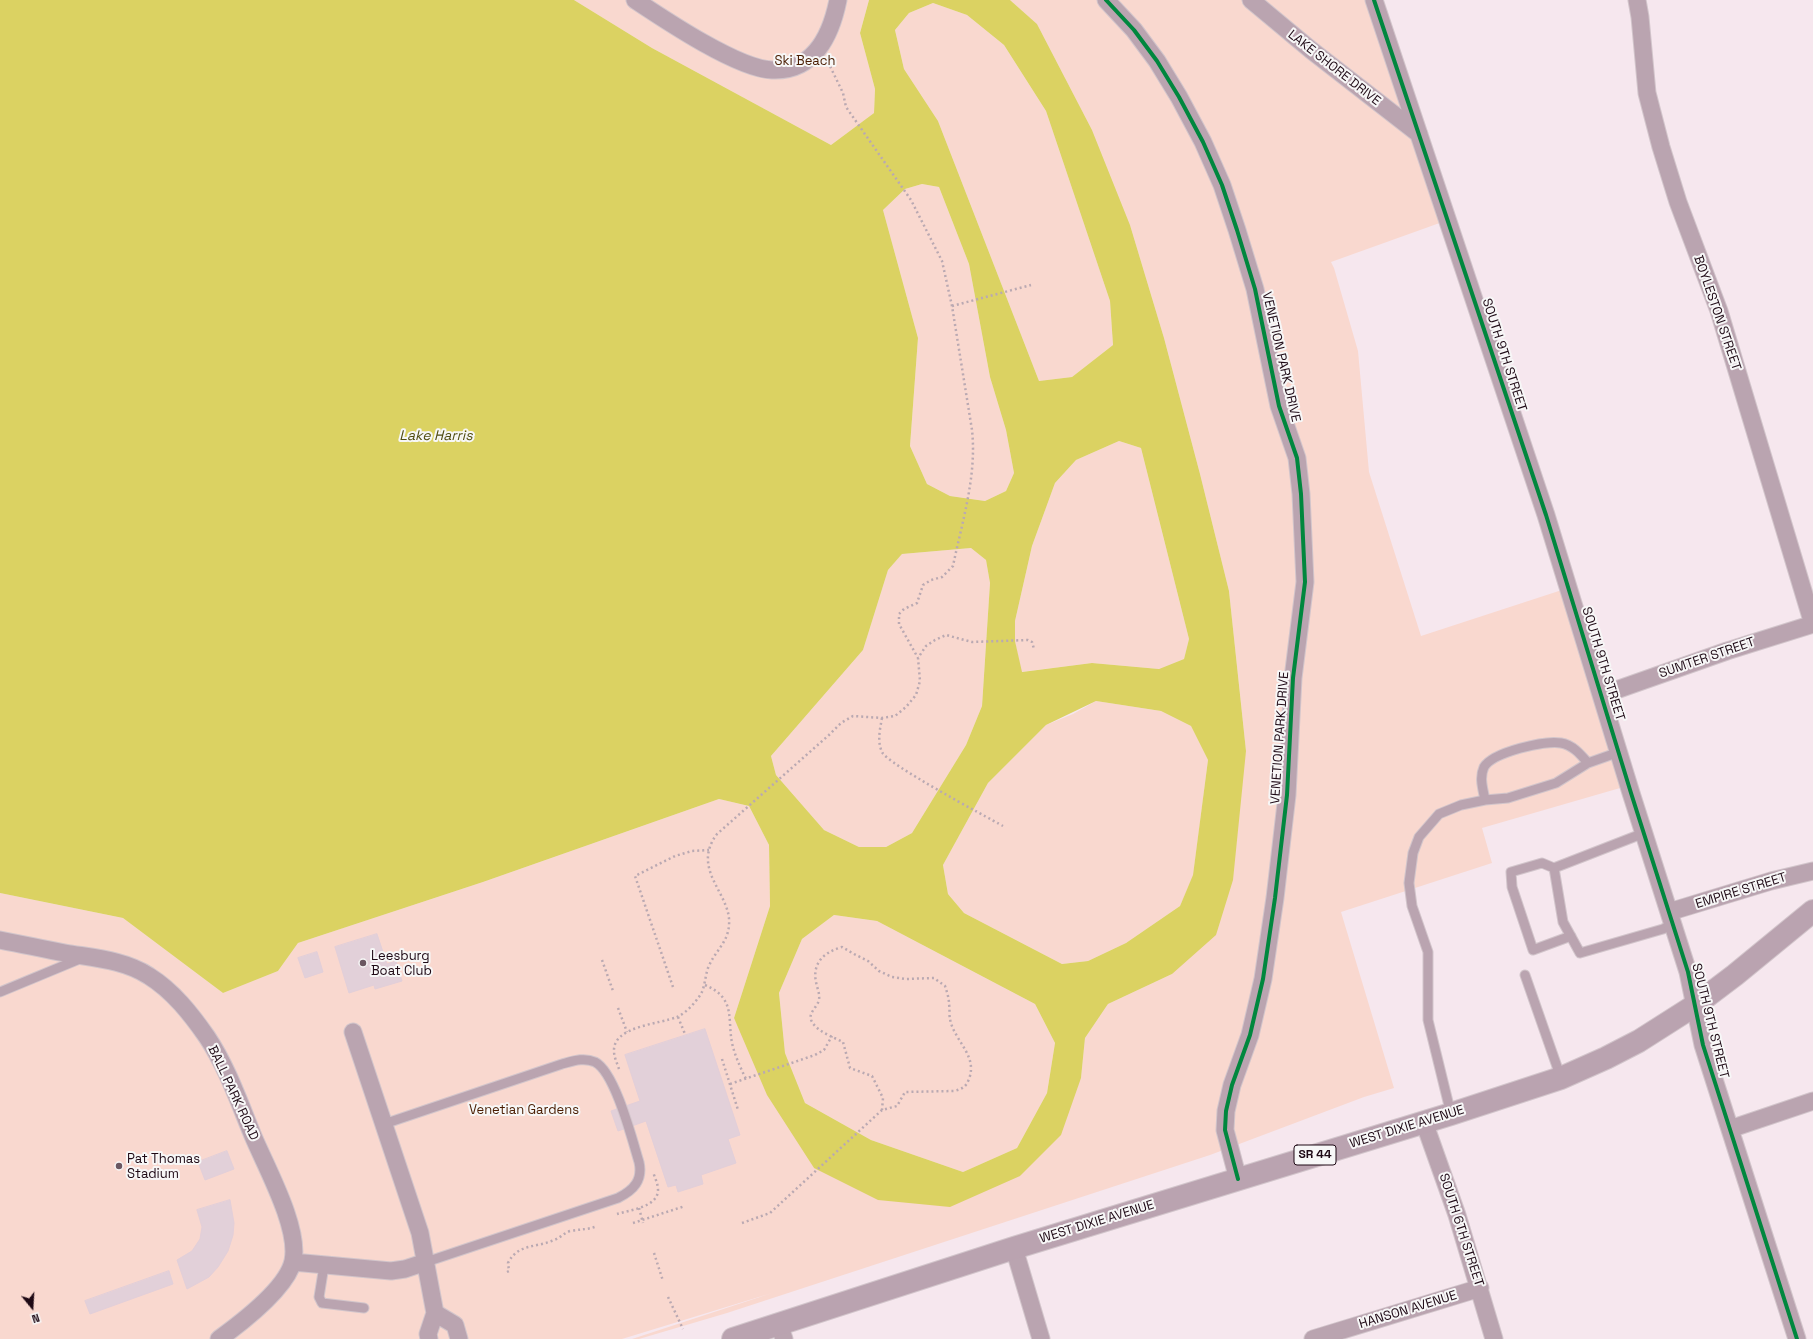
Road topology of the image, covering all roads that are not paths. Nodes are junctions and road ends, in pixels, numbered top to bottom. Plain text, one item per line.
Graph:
1 (635, 0) edge
2 (838, 0) edge
3 (1106, 0) edge
4 (1251, 0) edge
5 (1374, 0) edge
6 (1636, 0) edge
7 (1419, 134) junction
8 (1813, 624) edge
9 (1602, 695) junction
10 (1619, 752) junction
11 (1588, 763) junction
12 (1485, 800) junction
13 (1644, 833) junction
14 (1554, 868) junction
15 (1813, 871) edge
16 (1813, 910) edge
17 (1671, 918) junction
18 (1571, 936) junction
19 (0, 940) edge
20 (85, 956) junction
21 (1525, 975) dead end
22 (0, 992) edge
23 (1694, 1006) junction
24 (353, 1032) dead end
25 (1561, 1078) junction
26 (1813, 1100) edge
27 (1451, 1114) junction
28 (1424, 1122) junction
29 (384, 1124) junction
30 (1730, 1129) junction
31 (1238, 1179) junction
32 (1014, 1248) junction
33 (293, 1262) junction
34 (426, 1262) junction
35 (324, 1266) junction
36 (1480, 1288) junction
37 (364, 1308) dead end
38 (435, 1313) junction
39 (781, 1332) edge
40 (219, 1339) edge
41 (429, 1339) edge
42 (459, 1339) edge
43 (733, 1339) edge
44 (1041, 1339) edge
45 (1313, 1339) edge
46 (1494, 1339) edge
47 (1797, 1339) edge

1 - 2 street
3 - 31 street, VENETION PARK DRIVE
4 - 7 street, LAKE SHORE DRIVE
5 - 7 street, SOUTH 9TH STREET
6 - 8 street, BOYLESTON STREET
7 - 9 street, SOUTH 9TH STREET
8 - 9 street, SUMTER STREET
9 - 10 street, SOUTH 9TH STREET
10 - 11 lane
10 - 13 street, SOUTH 9TH STREET
11 - 12 lane
11 - 12 lane
12 - 27 lane
13 - 14 lane
13 - 17 street, SOUTH 9TH STREET
14 - 18 lane
14 - 18 lane
15 - 17 street, EMPIRE STREET
16 - 23 main road, WEST DIXIE AVENUE / SR 44
17 - 18 lane
17 - 23 street, SOUTH 9TH STREET
19 - 20 street, BALL PARK ROAD
20 - 22 lane
20 - 33 street, BALL PARK ROAD
21 - 25 lane
23 - 25 main road, WEST DIXIE AVENUE / SR 44
23 - 30 street, SOUTH 9TH STREET
24 - 29 street
25 - 27 main road, WEST DIXIE AVENUE / SR 44
26 - 30 street
27 - 28 main road, WEST DIXIE AVENUE / SR 44
28 - 31 main road, WEST DIXIE AVENUE / SR 44
28 - 36 street, SOUTH 6TH STREET
29 - 34 street
29 - 34 lane
30 - 47 street, SOUTH 9TH STREET
31 - 32 main road, WEST DIXIE AVENUE / SR 44
32 - 39 main road, WEST DIXIE AVENUE / SR 44
32 - 44 street
33 - 35 street
33 - 40 street, BALL PARK ROAD
34 - 35 street
34 - 38 street
35 - 37 lane
36 - 45 street, HANSON AVENUE
36 - 46 street, SOUTH 6TH STREET
38 - 41 street
38 - 42 street
39 - 43 main road, SR 44

